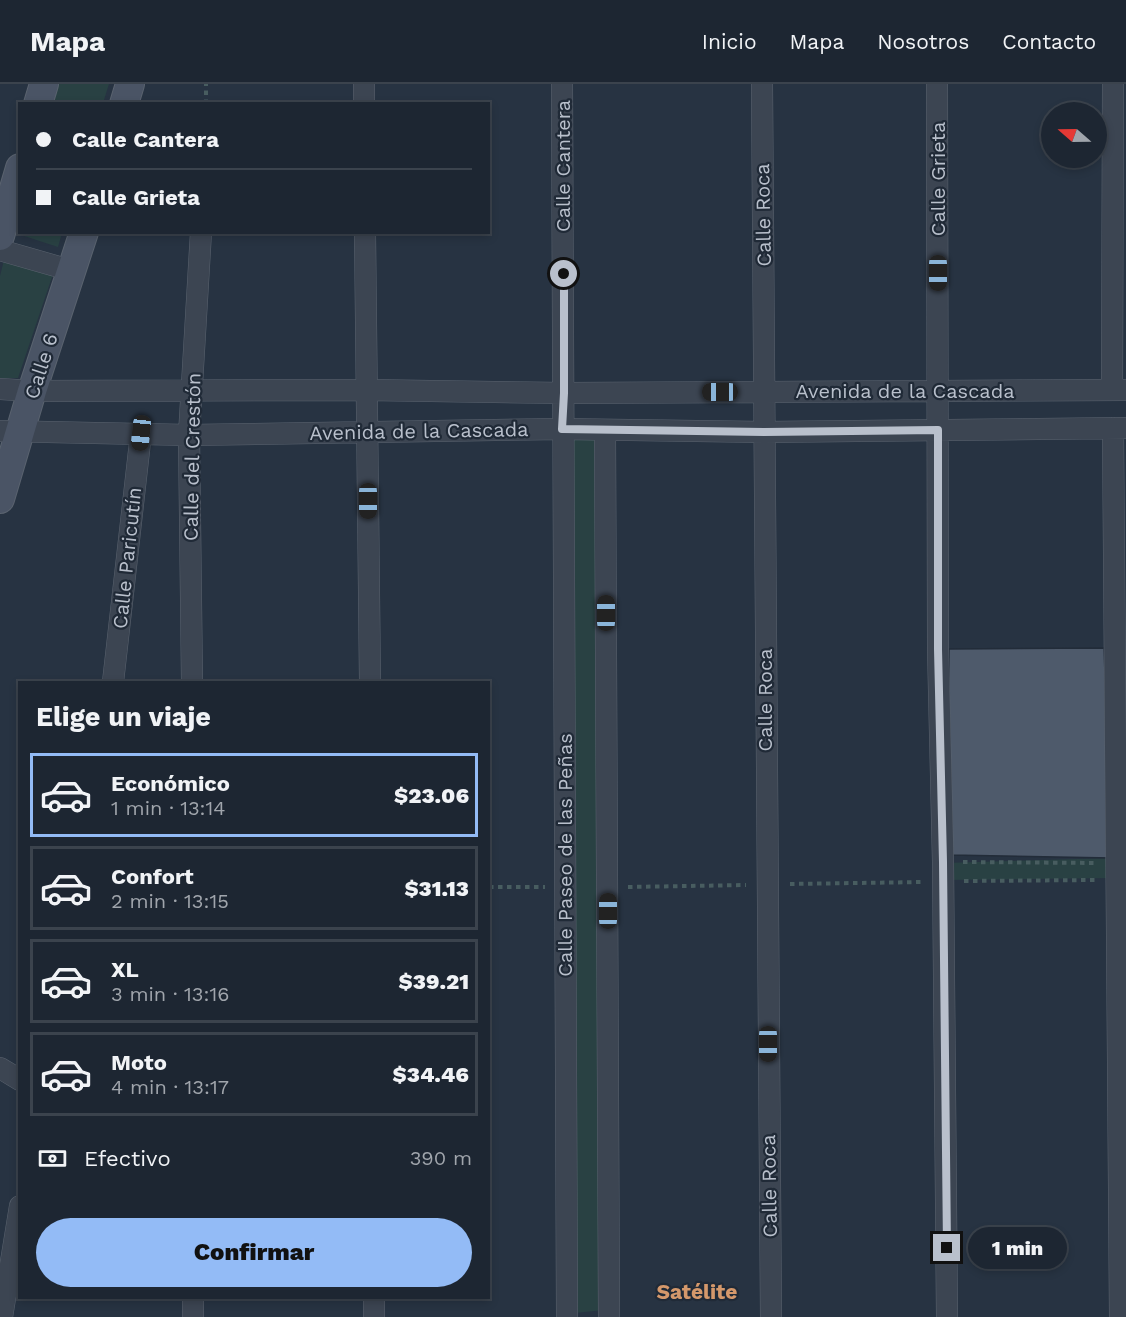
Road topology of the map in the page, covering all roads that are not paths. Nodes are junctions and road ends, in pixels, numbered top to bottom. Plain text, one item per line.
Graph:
1 (44, 84) edge
2 (130, 84) edge
3 (364, 84) edge
4 (562, 84) edge
5 (762, 84) edge
6 (938, 84) edge
7 (1113, 84) edge
8 (39, 102) edge
9 (125, 102) edge
10 (364, 102) edge
11 (18, 178) edge
12 (83, 234) edge
13 (201, 234) edge
14 (365, 234) edge
15 (4, 246) edge
16 (64, 268) junction
17 (12, 390) edge
18 (367, 390) junction
19 (1119, 390) edge
20 (192, 391) junction
21 (765, 391) junction
22 (939, 391) junction
23 (564, 393) junction
24 (1119, 428) edge
25 (562, 429) junction
26 (605, 430) junction
27 (938, 430) junction
28 (10, 432) edge
29 (764, 432) junction
30 (141, 433) junction
31 (368, 433) junction
32 (189, 435) junction
33 (0, 499) edge
34 (113, 681) edge
35 (192, 681) edge
36 (370, 681) edge
37 (0, 1068) edge
38 (18, 1079) edge
39 (18, 1218) edge
40 (193, 1299) edge
41 (374, 1299) edge
42 (2, 1317) edge
43 (193, 1317) edge
44 (374, 1317) edge
45 (567, 1317) edge
46 (609, 1317) edge
47 (771, 1317) edge
48 (947, 1317) edge
49 (1120, 1317) edge

1 - 8 main road
2 - 9 main road
3 - 10 street
4 - 23 street, Calle Cantera
5 - 21 street, Calle Roca
6 - 22 street, Calle Grieta
7 - 19 street
11 - 15 main road
12 - 16 main road, Calle 6
13 - 20 street, Calle del Crestón
14 - 18 street
15 - 16 street
16 - 17 main road, Calle 6
17 - 20 street, Avenida de la Cascada
17 - 28 main road, Calle 6
18 - 20 street, Avenida de la Cascada
18 - 23 street, Avenida de la Cascada
18 - 31 street
19 - 22 street, Avenida de la Cascada
20 - 32 street, Calle del Crestón
21 - 22 street, Avenida de la Cascada
21 - 23 street, Avenida de la Cascada
21 - 29 street, Calle Roca
22 - 27 street, Calle Grieta
23 - 25 street, Calle Paseo de las Peñas
24 - 27 street, Avenida de la Cascada
24 - 49 street
25 - 26 street, Avenida de la Cascada
25 - 31 street, Avenida de la Cascada
25 - 45 street, Calle Paseo de las Peñas
26 - 29 street, Avenida de la Cascada
26 - 46 street
27 - 29 street, Avenida de la Cascada
27 - 48 street, Calle Grieta
28 - 30 street, Avenida de la Cascada
28 - 33 main road, Calle 6
29 - 47 street, Calle Roca
30 - 32 street, Avenida de la Cascada
30 - 34 street, Calle Paricutín
31 - 32 street, Avenida de la Cascada
31 - 36 street
32 - 35 street, Calle del Crestón
37 - 38 street
39 - 42 street
40 - 43 street
41 - 44 street

